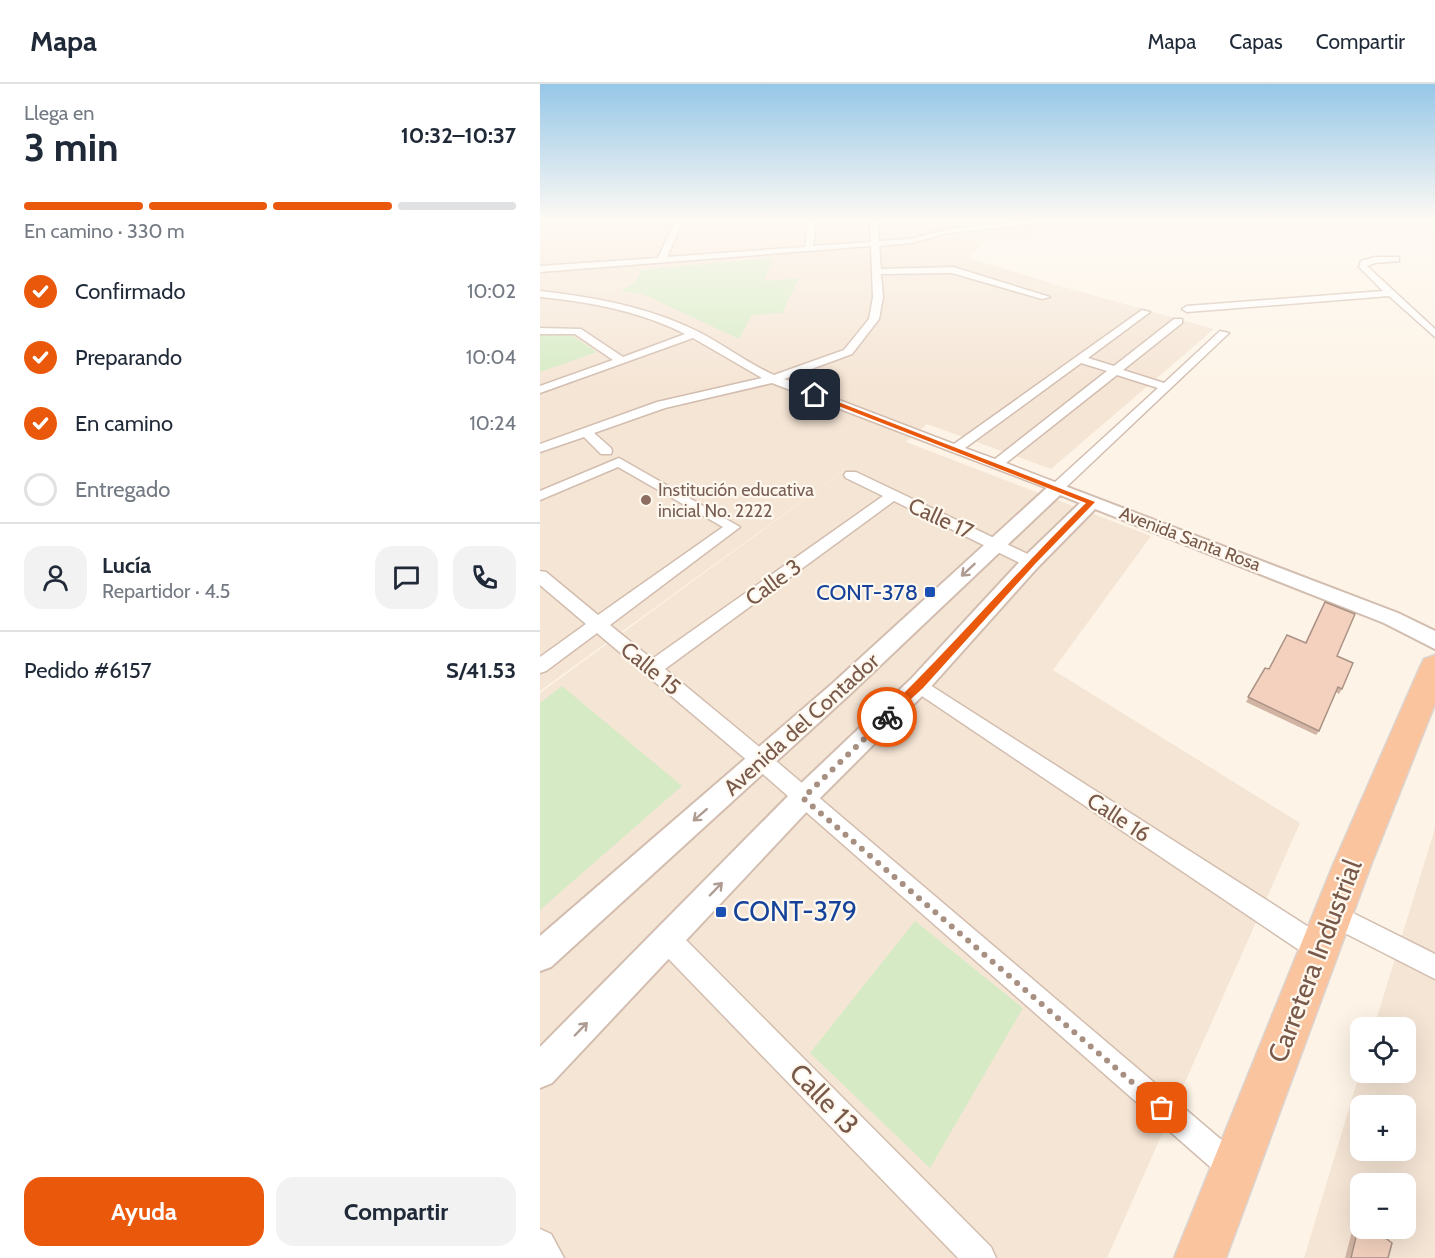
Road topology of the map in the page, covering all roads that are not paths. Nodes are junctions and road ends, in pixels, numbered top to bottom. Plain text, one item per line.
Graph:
1 (878, 276) edge
2 (969, 276) edge
3 (1372, 276) edge
4 (1390, 293) junction
5 (540, 294) edge
6 (1045, 297) dead end
7 (1187, 309) dead end
8 (1145, 312) dead end
9 (1178, 321) dead end
10 (540, 331) edge
11 (1224, 333) dead end
12 (695, 334) junction
13 (1435, 334) edge
14 (1080, 359) junction
15 (622, 361) junction
16 (1115, 370) junction
17 (773, 379) junction
18 (1166, 387) junction
19 (540, 390) edge
20 (586, 432) junction
21 (540, 448) edge
22 (957, 448) junction
23 (606, 451) dead end
24 (997, 464) junction
25 (851, 475) dead end
26 (1057, 488) junction
27 (893, 495) junction
28 (540, 496) edge
29 (1092, 502) junction
30 (996, 544) junction
31 (1032, 562) junction
32 (540, 576) edge
33 (598, 625) junction
34 (1435, 641) edge
35 (540, 666) edge
36 (1435, 667) edge
37 (652, 669) junction
38 (919, 685) junction
39 (762, 761) junction
40 (803, 798) junction
41 (1326, 932) junction
42 (668, 940) junction
43 (540, 956) edge
44 (1435, 967) edge
45 (540, 1071) edge
46 (1234, 1170) junction
47 (540, 1245) edge
48 (548, 1258) edge
49 (980, 1258) edge
50 (1200, 1258) edge

1 - 17 street
2 - 6 street
3 - 4 street
4 - 7 street
4 - 13 street
5 - 12 street, Avenida Santa Rosa
8 - 14 street
9 - 16 street
10 - 15 street
11 - 18 street
12 - 15 street
12 - 17 street, Avenida Santa Rosa
14 - 16 street
14 - 22 street
15 - 19 street
16 - 18 street
16 - 24 street
17 - 20 street
17 - 22 street, Avenida Santa Rosa
18 - 26 street
20 - 21 street
20 - 23 street
22 - 24 street, Avenida Santa Rosa
24 - 26 street, Avenida Santa Rosa
25 - 27 street, Calle 17
26 - 29 street, Avenida Santa Rosa
26 - 30 street, Avenida del Contador
27 - 30 street, Calle 17
27 - 37 street, Calle 3
28 - 33 street
29 - 31 street
29 - 34 street, Avenida Santa Rosa
30 - 31 street, Calle 17
30 -> 39 street, Avenida del Contador
31 - 38 street
32 - 33 street, Calle 15
33 - 35 street
33 - 37 street, Calle 15
36 - 41 highway, Carretera Industrial
37 - 39 street, Calle 15
38 - 40 street
38 - 41 street, Calle 16
39 - 40 street, Calle 15
39 -> 43 street, Avenida del Contador
42 -> 40 street
40 - 46 street, Calle 15
41 - 44 street, Calle 16
41 - 46 highway, Carretera Industrial
45 -> 42 street
42 - 49 street, Calle 13
46 - 50 highway, Carretera Industrial
47 - 48 street

